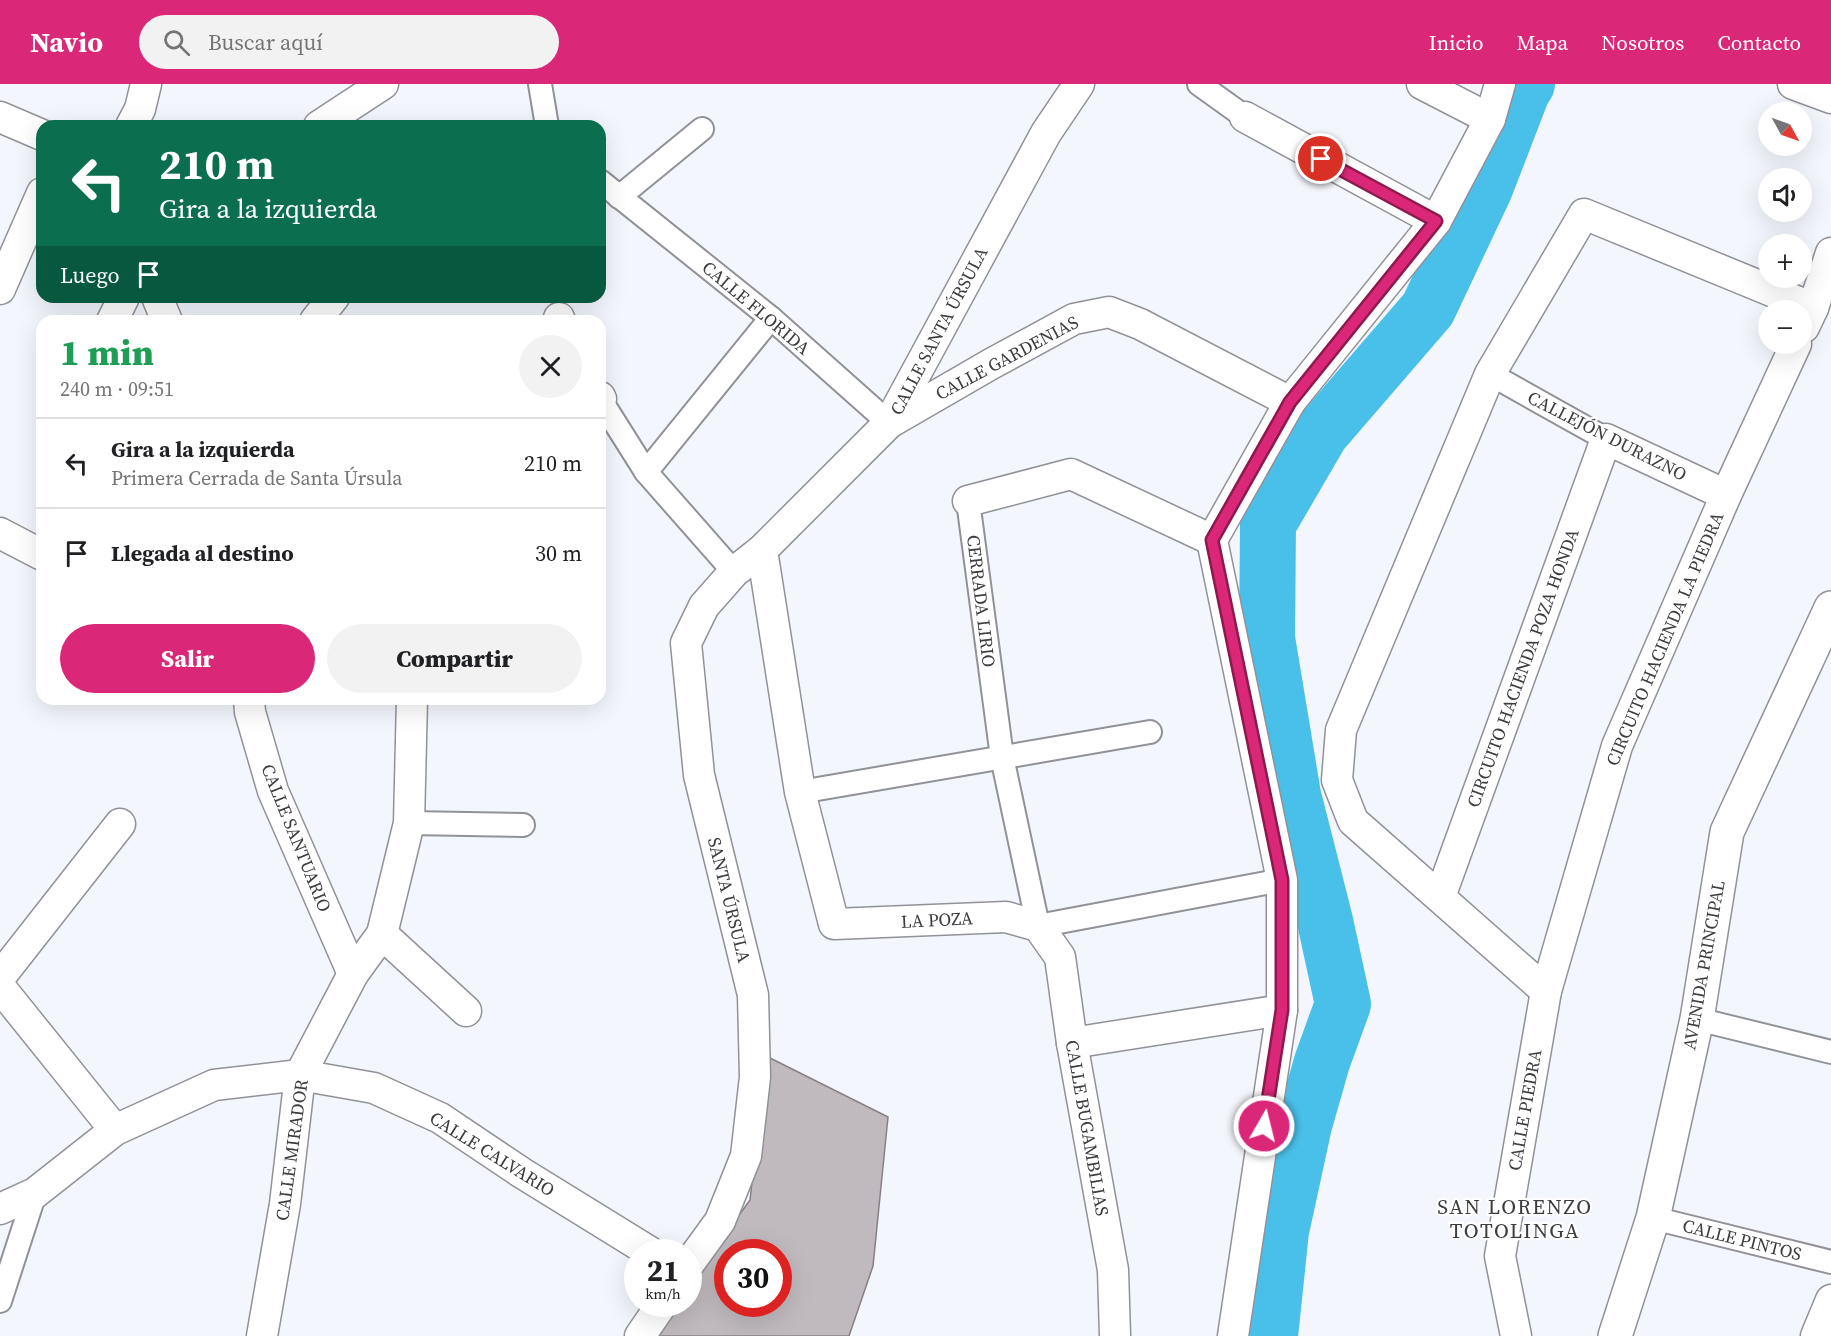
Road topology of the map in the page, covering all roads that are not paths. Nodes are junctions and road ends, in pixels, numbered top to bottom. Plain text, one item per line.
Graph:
1 (146, 84) edge
2 (344, 84) edge
3 (383, 84) edge
4 (540, 84) edge
5 (1079, 84) edge
6 (1199, 84) edge
7 (1422, 84) edge
8 (1500, 84) edge
9 (1793, 84) edge
10 (1831, 98) edge
11 (0, 117) edge
12 (1245, 117) joint
13 (1490, 119) junction
14 (134, 120) edge
15 (328, 120) edge
16 (546, 120) edge
17 (702, 129) dead end
18 (36, 132) edge
19 (606, 186) edge
20 (620, 197) junction
21 (36, 207) edge
22 (1436, 221) junction
23 (1831, 253) edge
24 (0, 289) edge
25 (1765, 300) edge
26 (329, 303) edge
27 (1812, 306) edge
28 (320, 315) edge
29 (771, 318) junction
30 (1791, 354) edge
31 (1490, 374) junction
32 (1290, 402) junction
33 (606, 408) edge
34 (889, 423) junction
35 (1606, 439) junction
36 (646, 472) junction
37 (1725, 495) junction
38 (968, 501) joint
39 (0, 533) edge
40 (1212, 540) junction
41 (762, 550) junction
42 (36, 552) edge
43 (734, 572) junction
44 (1830, 613) edge
45 (249, 705) edge
46 (412, 705) edge
47 (1150, 732) dead end
48 (1002, 757) junction
49 (800, 792) junction
50 (410, 823) junction
51 (120, 824) dead end
52 (523, 825) dead end
53 (1282, 880) junction
54 (1440, 897) junction
55 (1038, 926) junction
56 (382, 934) junction
57 (353, 974) junction
58 (0, 978) edge
59 (0, 987) edge
60 (1545, 991) junction
61 (1282, 1010) junction
62 (466, 1011) dead end
63 (1697, 1018) junction
64 (1072, 1042) junction
65 (1831, 1052) edge
66 (300, 1076) junction
67 (115, 1130) junction
68 (35, 1193) junction
69 (0, 1209) edge
70 (1653, 1218) junction
71 (629, 1239) edge
72 (702, 1246) edge
73 (1831, 1262) edge
74 (1831, 1300) edge
75 (0, 1301) edge
76 (653, 1317) edge
77 (262, 1336) edge
78 (640, 1336) edge
79 (1114, 1336) edge
80 (1233, 1336) edge
81 (1516, 1336) edge
82 (1615, 1336) edge
83 (1816, 1336) edge

1 - 14 street
2 - 15 street
3 - 15 street
4 - 16 street
5 - 34 street, CALLE SANTA ÚRSULA
6 - 12 street
7 - 13 street
8 - 13 street
9 - 10 street
11 - 18 street
12 - 22 street
13 - 22 street
17 - 20 street
19 - 20 street, CALLE FLORIDA
20 - 29 street, CALLE FLORIDA
21 - 24 street
22 - 32 street
23 - 27 street
25 - 31 street
26 - 28 street
29 - 34 street, CALLE FLORIDA
29 - 36 street
30 - 37 street, CIRCUITO HACIENDA LA PIEDRA
31 - 35 street, CALLEJÓN DURAZNO
31 - 54 street
32 - 34 street, CALLE GARDENIAS
32 - 40 street
33 - 36 street
34 - 41 street, CALLE SANTA ÚRSULA
35 - 37 street, CALLEJÓN DURAZNO
35 - 54 street, CIRCUITO HACIENDA POZA HONDA
36 - 43 street
37 - 60 street, CIRCUITO HACIENDA LA PIEDRA
38 - 40 street, CERRADA LIRIO
38 - 48 street, CERRADA LIRIO
39 - 42 street
40 - 53 street
41 - 43 street, SANTA ÚRSULA
41 - 49 street
43 - 72 street, SANTA ÚRSULA
44 - 63 street, AVENIDA PRINCIPAL
45 - 57 street, CALLE SANTUARIO
46 - 50 street, CALLE MIRADOR
47 - 48 street
48 - 49 street
48 - 55 street, CERRADA LIRIO
49 - 55 street, LA POZA
50 - 52 street
50 - 56 street, CALLE MIRADOR
51 - 58 street
53 - 55 street
53 - 61 street
54 - 60 street
55 - 64 street, CALLE BUGAMBILIAS
56 - 57 street, CALLE MIRADOR
56 - 62 street
57 - 66 street, CALLE MIRADOR
59 - 67 street
60 - 81 street, CALLE PIEDRA
61 - 64 street
61 - 80 street
63 - 65 street
63 - 70 street, AVENIDA PRINCIPAL
64 - 79 street, CALLE BUGAMBILIAS
66 - 67 street, CALLE CALVARIO
66 - 71 street, CALLE CALVARIO
66 - 77 street, CALLE MIRADOR
67 - 68 street, CALLE CALVARIO
68 - 69 street, CALLE CALVARIO
68 - 75 street
70 - 73 street, CALLE PINTOS
70 - 82 street, AVENIDA PRINCIPAL
74 - 83 street
76 - 78 street

